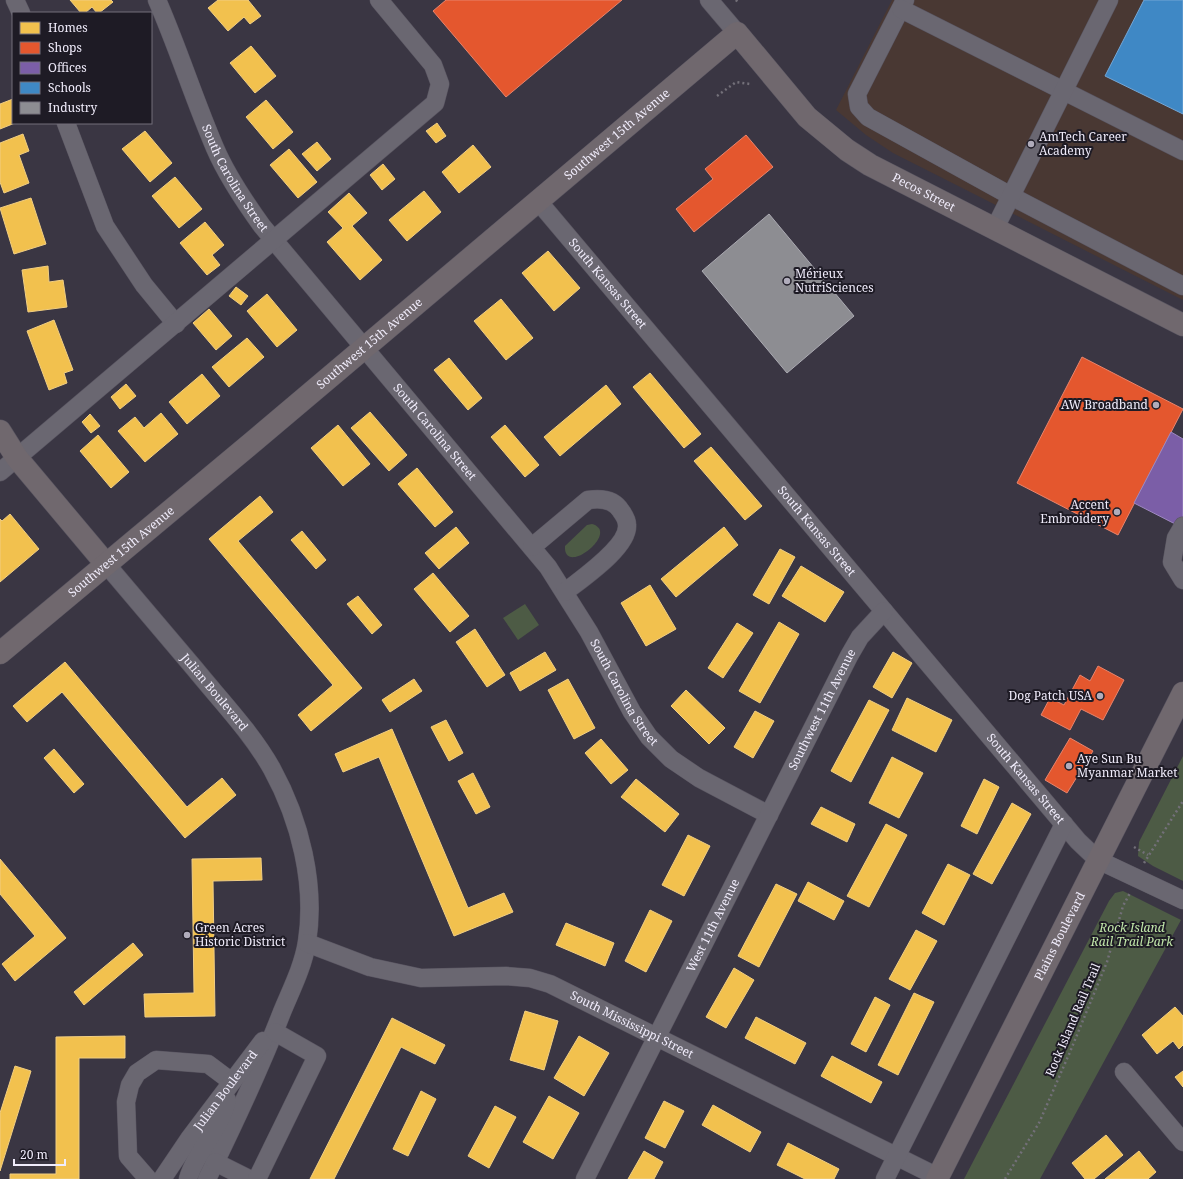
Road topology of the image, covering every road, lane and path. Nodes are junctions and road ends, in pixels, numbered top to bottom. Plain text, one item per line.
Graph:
1 (15, 0) edge
2 (157, 0) edge
3 (379, 0) edge
4 (709, 0) edge
5 (736, 0) edge
6 (1109, 0) edge
7 (739, 4) dead end
8 (903, 4) edge
9 (21, 12) edge
10 (737, 33) junction
11 (750, 84) dead end
12 (1063, 91) junction
13 (717, 96) dead end
14 (66, 124) edge
15 (1183, 150) edge
16 (1011, 196) junction
17 (538, 201) junction
18 (994, 230) junction
19 (274, 240) junction
20 (1183, 286) edge
21 (176, 324) junction
22 (1183, 325) edge
23 (363, 348) junction
24 (0, 431) edge
25 (17, 458) junction
26 (0, 472) edge
27 (1183, 526) edge
28 (532, 547) junction
29 (106, 564) junction
30 (1183, 580) edge
31 (566, 592) junction
32 (884, 610) junction
33 (0, 652) edge
34 (1183, 693) edge
35 (1183, 801) edge
36 (769, 815) junction
37 (1064, 824) junction
38 (1134, 848) dead end
39 (1148, 855) junction
40 (1098, 860) junction
41 (1137, 878) junction
42 (1183, 900) edge
43 (306, 943) junction
44 (287, 1001) junction
45 (274, 1032) junction
46 (657, 1036) junction
47 (1124, 1072) dead end
48 (231, 1084) junction
49 (1183, 1142) edge
50 (896, 1157) junction
51 (215, 1162) junction
52 (938, 1178) edge
53 (148, 1179) edge
54 (162, 1179) edge
55 (188, 1179) edge
56 (206, 1179) edge
57 (249, 1179) edge
58 (257, 1179) edge
59 (584, 1179) edge
60 (885, 1179) edge
61 (1005, 1179) edge

1 - 9 street
2 - 19 street, South Carolina Street
3 - 19 street
4 - 10 street, Pecos Street
5 - 7 path
6 - 12 street
8 - 12 street
8 - 16 street
10 - 17 main road, Southwest 15th Avenue
10 - 18 main road, Pecos Street
11 - 13 path
12 - 15 street
12 - 16 street
14 - 21 street
16 - 18 street
16 - 20 street
17 - 23 main road, Southwest 15th Avenue
17 - 32 street, South Kansas Street
18 - 22 main road, Pecos Street
19 - 21 street
19 - 23 street, South Carolina Street
21 - 25 street
23 - 28 street, South Carolina Street
23 - 29 main road, Southwest 15th Avenue
24 - 25 main road, Julian Boulevard
25 - 26 street
25 - 29 main road, Julian Boulevard
27 - 30 street
28 - 31 street, South Carolina Street
28 - 31 street
29 - 33 main road, Southwest 15th Avenue
29 - 43 street, Julian Boulevard
31 - 36 street, South Carolina Street
32 - 36 street, Southwest 11th Avenue
32 - 37 street, South Kansas Street
34 - 40 main road, Plains Boulevard
35 - 39 path, Rock Island Rail Trail
36 - 46 street, West 11th Avenue
37 - 40 street, South Kansas Street
37 - 50 street
38 - 39 path
39 - 41 path, Rock Island Rail Trail
40 - 41 street
40 - 52 main road, Plains Boulevard
41 - 42 street
41 - 61 path, Rock Island Rail Trail
43 - 44 street, Julian Boulevard
43 - 46 street, South Mississippi Street
44 - 45 street, Julian Boulevard
44 - 48 street, Julian Boulevard
45 - 51 street, Julian Boulevard
45 - 58 street
46 - 50 street, South Mississippi Street
46 - 59 street
47 - 49 street
48 - 53 street
48 - 54 street, Julian Boulevard
48 - 55 street
50 - 52 street, South Mississippi Street
50 - 60 street
51 - 56 street, Julian Boulevard
51 - 57 street

